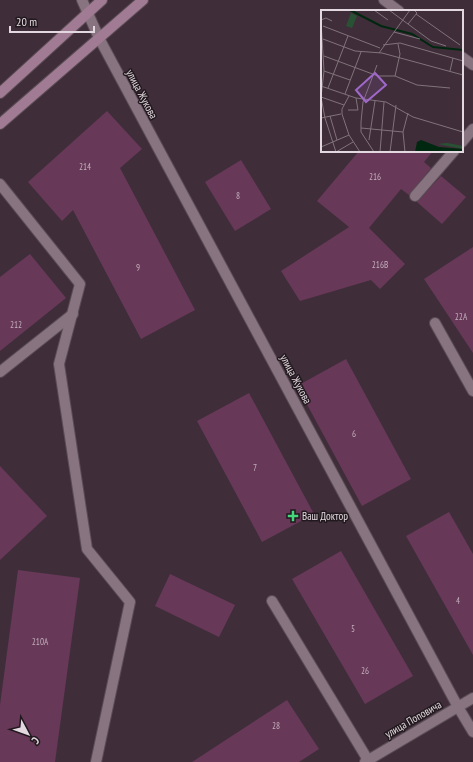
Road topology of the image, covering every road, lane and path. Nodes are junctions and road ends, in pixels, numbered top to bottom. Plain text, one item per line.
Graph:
1 (82, 0) edge
2 (102, 0) edge
3 (143, 0) edge
4 (384, 0) edge
5 (398, 10) edge
6 (87, 14) junction
7 (99, 38) junction
8 (463, 58) edge
9 (473, 65) edge
10 (0, 93) edge
11 (0, 124) edge
12 (473, 129) edge
13 (463, 141) edge
14 (453, 152) edge
15 (0, 184) edge
16 (415, 196) dead end
17 (72, 314) junction
18 (435, 323) dead end
19 (0, 372) edge
20 (473, 391) edge
21 (272, 601) dead end
22 (473, 698) edge
23 (458, 707) junction
24 (473, 732) edge
25 (366, 761) edge
26 (96, 762) edge

1 - 6 street, улица Жукова
2 - 6 main road
3 - 7 main road
4 - 5 street
6 - 7 street, улица Жукова
6 - 10 main road
7 - 11 main road
7 - 23 street, улица Жукова
8 - 9 street
12 - 13 street
14 - 16 street
15 - 17 street
17 - 19 street
17 - 26 street
18 - 20 street
21 - 25 street
22 - 23 street, улица Поповича
23 - 24 street, улица Жукова
23 - 25 street, улица Поповича

